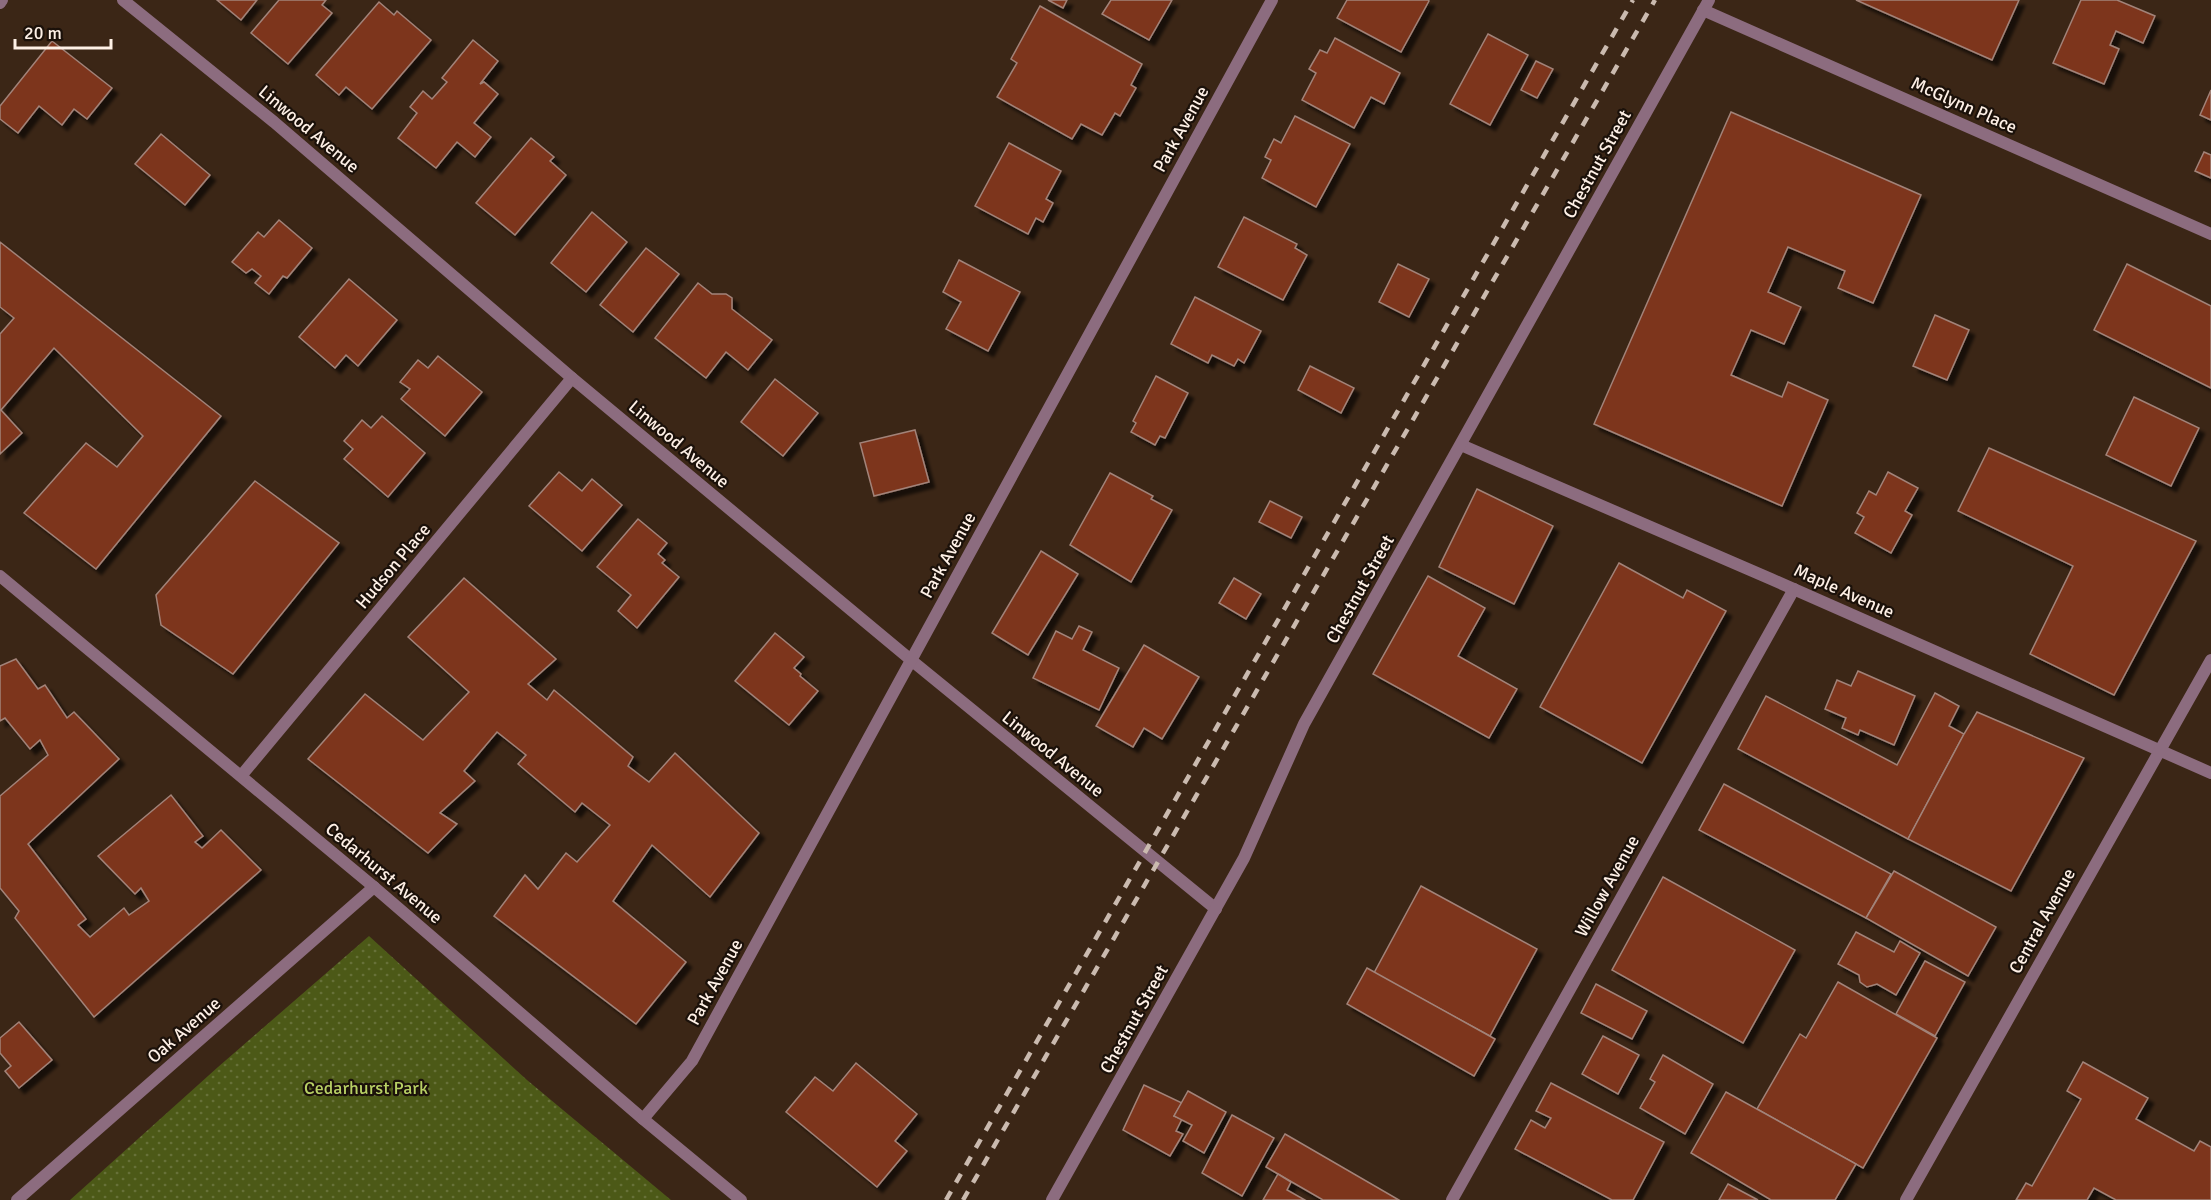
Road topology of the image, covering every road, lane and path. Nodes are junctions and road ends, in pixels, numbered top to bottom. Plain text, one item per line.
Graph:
1 (123, 0) edge
2 (1272, 0) edge
3 (1706, 5) edge
4 (2211, 234) edge
5 (572, 378) junction
6 (1461, 445) junction
7 (0, 576) edge
8 (1794, 589) junction
9 (911, 660) junction
10 (2211, 660) edge
11 (2160, 750) junction
12 (2211, 773) edge
13 (241, 776) junction
14 (374, 888) junction
15 (1216, 909) junction
16 (643, 1119) junction
17 (17, 1200) edge
18 (741, 1200) edge
19 (1052, 1200) edge
20 (1452, 1200) edge
21 (1906, 1200) edge

1 - 5 street, Linwood Avenue
2 - 9 street, Park Avenue
3 - 4 street, McGlynn Place
3 - 6 street, Chestnut Street
5 - 9 street, Linwood Avenue
5 - 13 street, Hudson Place
6 - 8 street, Maple Avenue
6 - 15 street, Chestnut Street
7 - 13 street, Cedarhurst Avenue
8 - 11 street, Maple Avenue
8 - 20 street, Willow Avenue
9 - 15 street, Linwood Avenue
9 - 16 street, Park Avenue
10 - 11 street, Central Avenue
11 - 12 street, Maple Avenue
11 - 21 street, Central Avenue
13 - 14 street, Cedarhurst Avenue
14 - 16 street, Cedarhurst Avenue
14 - 17 street, Oak Avenue
15 - 19 street, Chestnut Street
16 - 18 street, Cedarhurst Avenue

